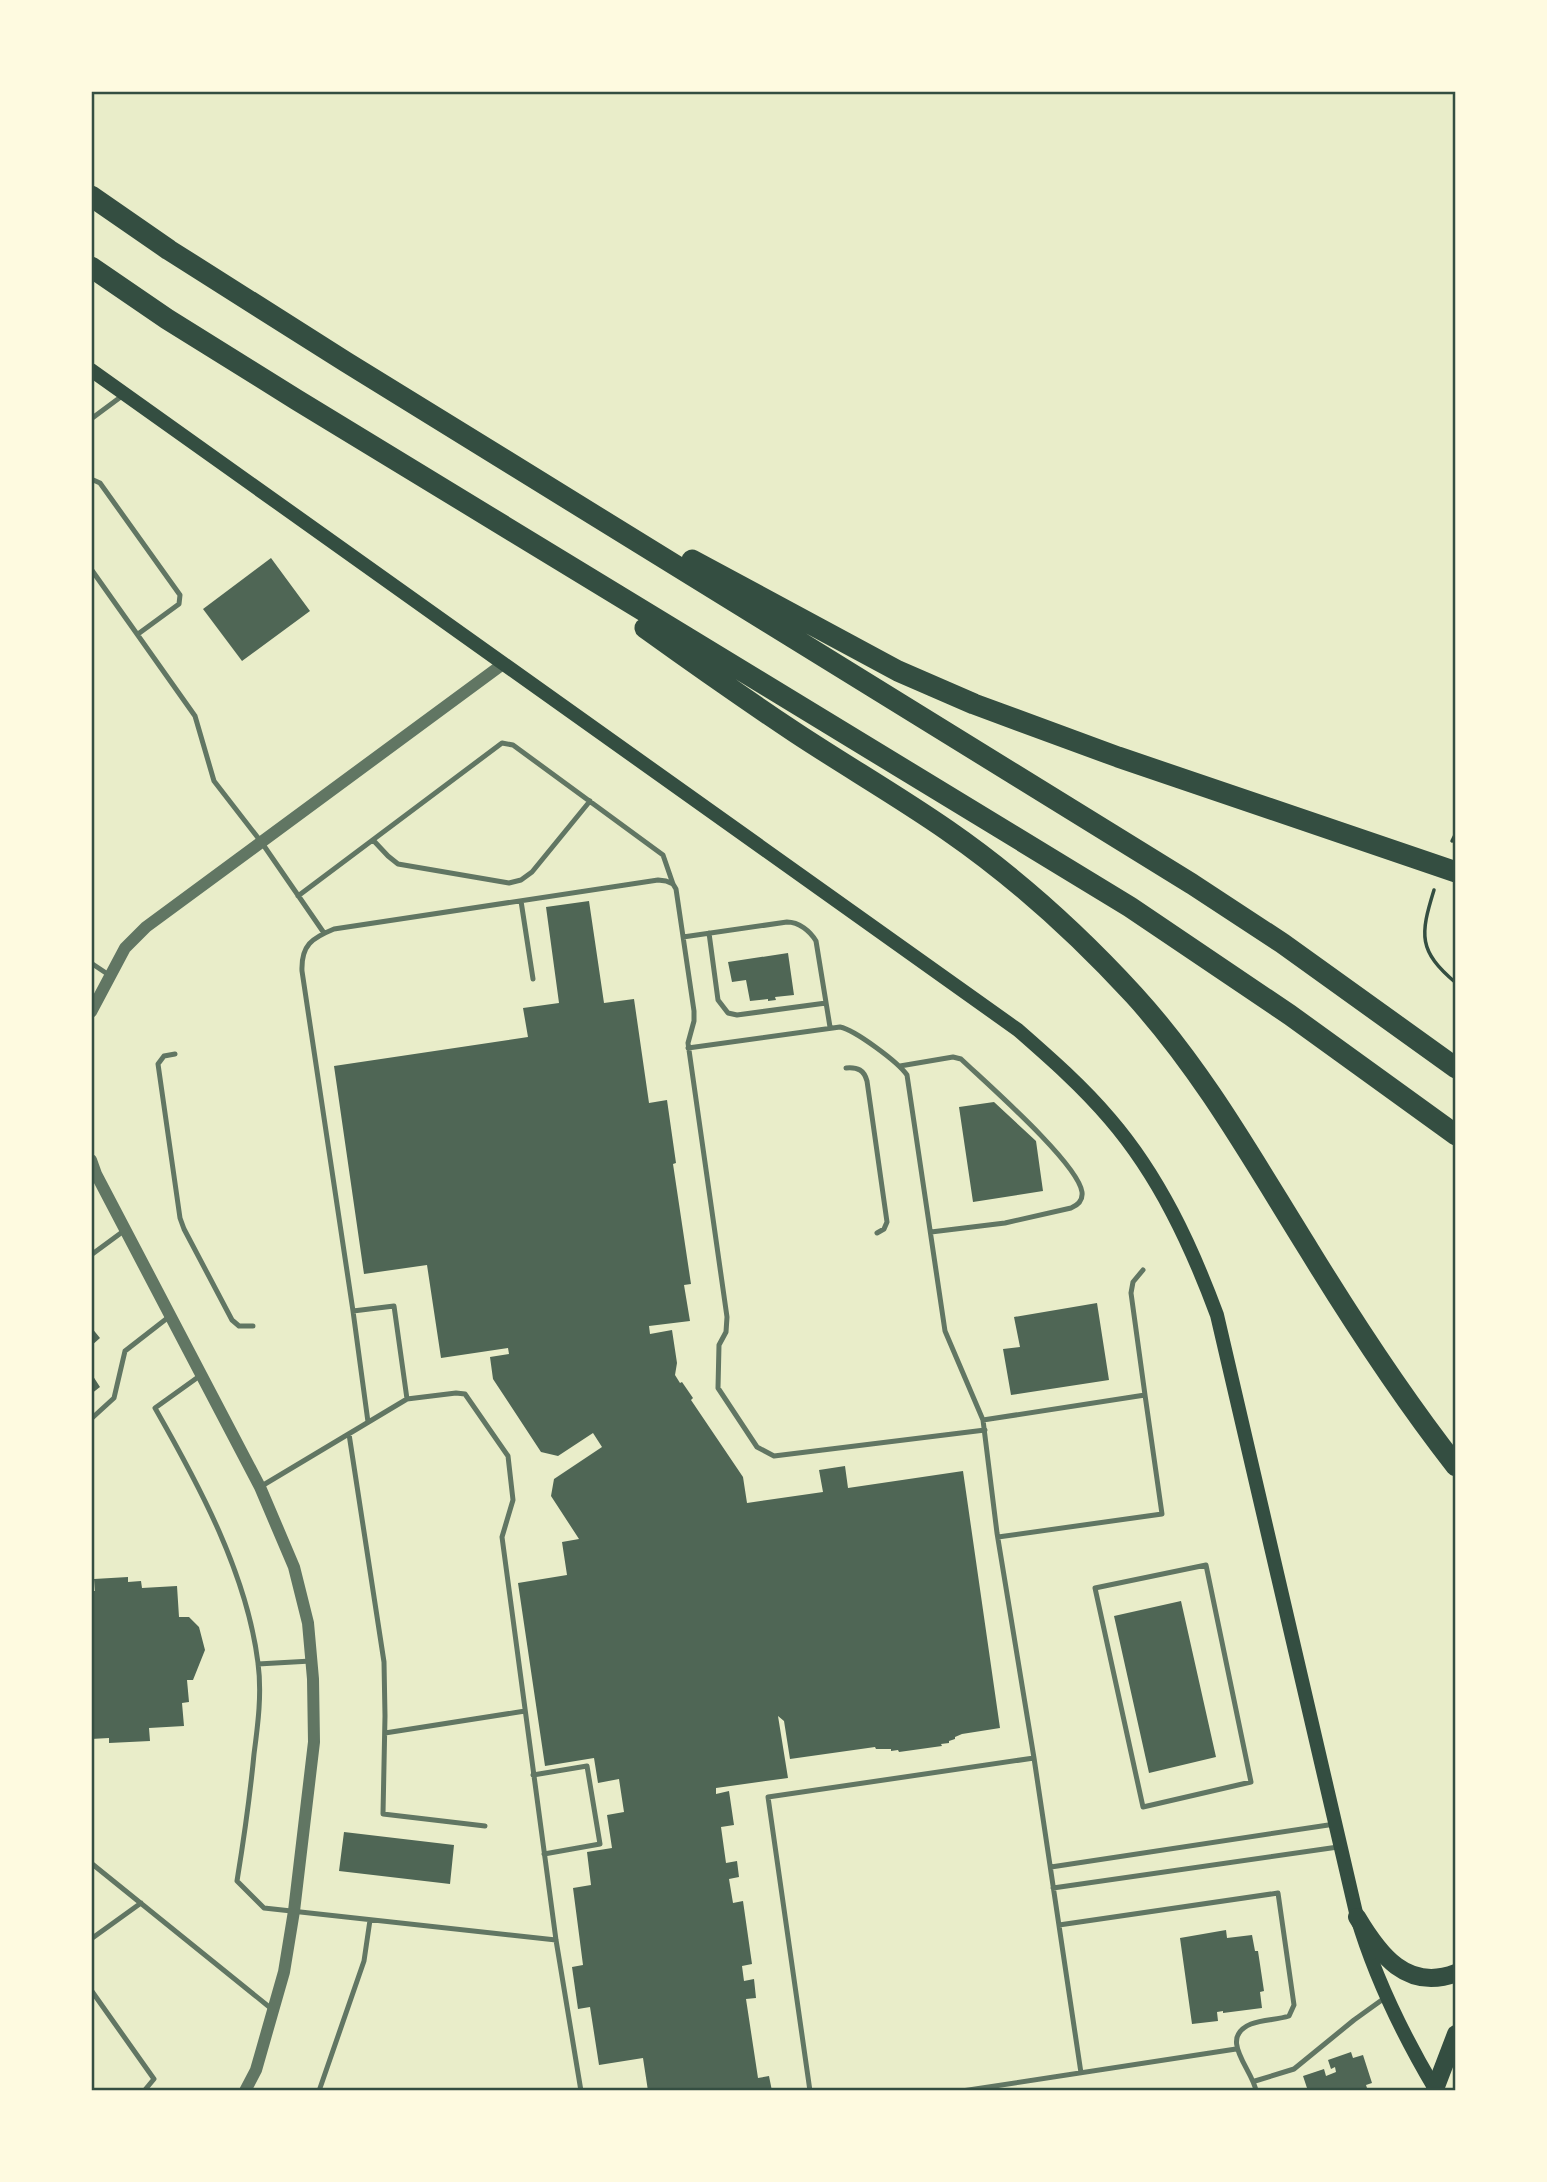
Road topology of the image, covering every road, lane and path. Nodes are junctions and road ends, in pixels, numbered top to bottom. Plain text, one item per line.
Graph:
1 (91, 196) edge
2 (91, 267) edge
3 (91, 370) edge
4 (124, 394) junction
5 (91, 419) edge
6 (479, 445) junction
7 (91, 479) edge
8 (528, 542) junction
9 (91, 569) edge
10 (138, 634) junction
11 (503, 664) junction
12 (590, 801) junction
13 (1456, 833) edge
14 (373, 840) junction
15 (1452, 841) dead end
16 (262, 843) junction
17 (1456, 872) edge
18 (673, 884) junction
19 (1434, 890) dead end
20 (298, 896) junction
21 (521, 901) junction
22 (324, 933) junction
23 (709, 933) junction
24 (683, 937) junction
25 (91, 963) edge
26 (109, 975) junction
27 (533, 979) dead end
28 (1456, 983) edge
29 (826, 1003) junction
30 (91, 1012) edge
31 (830, 1027) junction
32 (688, 1048) junction
33 (175, 1054) dead end
34 (900, 1066) junction
35 (846, 1068) dead end
36 (1456, 1068) edge
37 (1456, 1135) edge
38 (91, 1160) edge
39 (125, 1230) junction
40 (931, 1232) junction
41 (877, 1233) dead end
42 (91, 1255) edge
43 (1143, 1270) dead end
44 (353, 1311) junction
45 (170, 1317) junction
46 (253, 1326) dead end
47 (201, 1375) junction
48 (1145, 1395) junction
49 (407, 1399) junction
50 (1415, 1412) junction
51 (91, 1419) edge
52 (984, 1420) junction
53 (368, 1422) junction
54 (985, 1430) junction
55 (349, 1434) junction
56 (1456, 1460) edge
57 (1456, 1466) edge
58 (260, 1487) junction
59 (998, 1537) junction
60 (1206, 1565) joint
61 (312, 1661) junction
62 (258, 1664) junction
63 (525, 1712) junction
64 (385, 1733) junction
65 (1034, 1758) junction
66 (533, 1774) junction
67 (1335, 1824) junction
68 (485, 1826) dead end
69 (1340, 1847) junction
70 (544, 1854) junction
71 (91, 1863) edge
72 (1051, 1867) junction
73 (1054, 1888) junction
74 (141, 1903) junction
75 (294, 1911) junction
76 (1357, 1917) junction
77 (370, 1920) junction
78 (1059, 1925) junction
79 (91, 1939) edge
80 (556, 1940) junction
81 (1456, 1973) edge
82 (91, 1990) edge
83 (1387, 1996) junction
84 (273, 2010) junction
85 (1456, 2034) edge
86 (1236, 2049) junction
87 (1456, 2052) edge
88 (1081, 2073) junction
89 (1255, 2081) junction
90 (1435, 2090) edge
91 (144, 2091) edge
92 (245, 2091) edge
93 (319, 2091) edge
94 (581, 2091) edge
95 (810, 2091) edge
96 (962, 2091) edge
97 (1256, 2091) edge

1 - 6 highway
2 - 8 highway
3 - 4 main road
4 - 5 lane
4 - 11 main road
6 - 17 highway
6 - 36 highway
7 - 10 lane
8 - 37 highway
8 - 50 highway
9 - 10 lane
10 - 16 lane
11 - 16 street
11 - 67 main road
12 - 14 lane
12 - 14 lane
12 - 18 lane
13 - 15 path
14 - 20 lane
16 - 20 lane
16 - 26 street
18 - 21 lane
18 - 24 lane
19 - 28 path
20 - 22 lane
21 - 22 lane
21 - 27 lane
22 - 44 lane
23 - 24 lane
23 - 29 lane
23 - 29 lane
24 - 32 lane
25 - 26 lane
26 - 30 street
29 - 31 lane
31 - 32 lane
31 - 34 lane
32 - 54 lane
33 - 46 lane
34 - 40 lane
34 - 40 lane
35 - 41 lane
38 - 39 street
39 - 42 lane
39 - 45 street
40 - 52 lane
43 - 48 lane
44 - 49 lane
44 - 53 lane
45 - 47 street
45 - 51 lane
47 - 58 street
47 - 62 lane
48 - 52 lane
48 - 59 lane
49 - 53 lane
49 - 63 lane
50 - 56 highway
50 - 57 highway
52 - 54 lane
53 - 55 lane
54 - 59 lane
55 - 58 lane
55 - 64 lane
58 - 61 street
59 - 65 lane
60 - 60 lane
61 - 62 lane
61 - 75 street
62 - 75 lane
63 - 64 lane
63 - 66 lane
64 - 68 lane
65 - 72 lane
65 - 95 lane
66 - 70 lane
66 - 70 lane
67 - 69 main road
67 - 72 lane
69 - 73 lane
69 - 76 main road
70 - 80 lane
71 - 74 lane
72 - 73 lane
73 - 78 lane
74 - 79 lane
74 - 84 lane
75 - 77 lane
75 - 84 street
76 - 81 main road
76 - 83 main road
77 - 80 lane
77 - 93 lane
78 - 86 lane
78 - 88 lane
80 - 94 lane
82 - 91 lane
83 - 89 lane
83 - 90 main road
84 - 92 street
85 - 90 main road
86 - 88 lane
86 - 89 lane
87 - 90 main road
88 - 96 lane
89 - 97 lane

